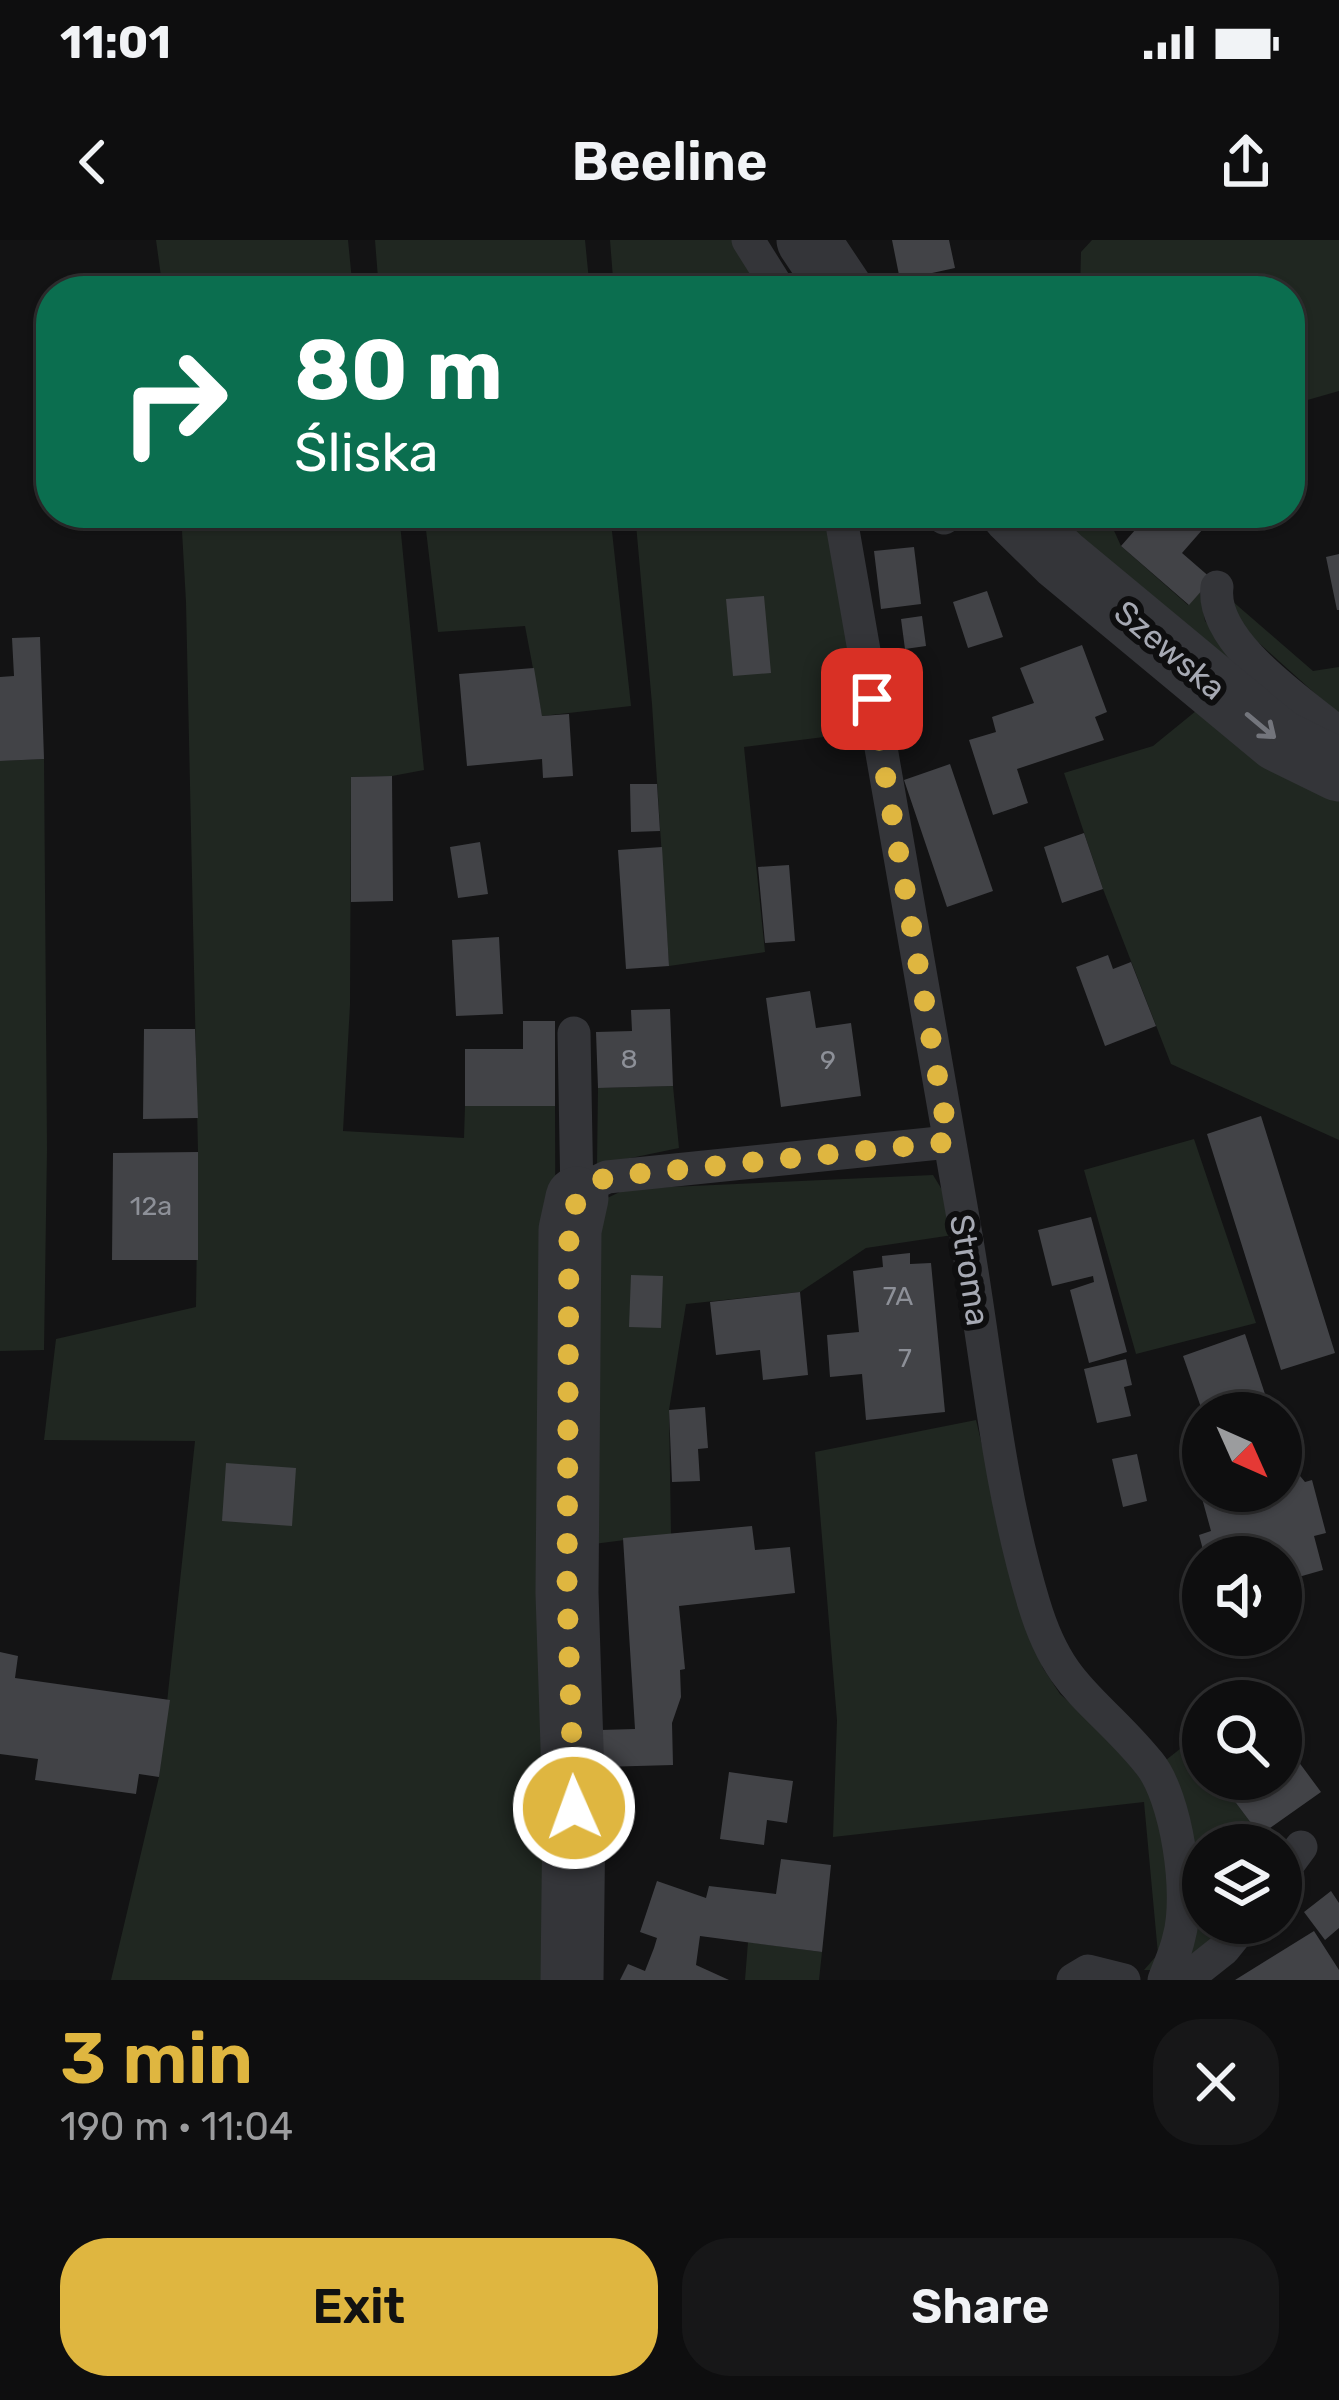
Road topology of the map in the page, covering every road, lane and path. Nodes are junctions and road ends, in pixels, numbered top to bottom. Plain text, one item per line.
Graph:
1 (748, 240) edge
2 (808, 240) edge
3 (771, 276) edge
4 (832, 276) edge
5 (842, 528) edge
6 (1028, 528) edge
7 (1217, 587) dead end
8 (1339, 733) edge
9 (1339, 770) edge
10 (574, 1034) dead end
11 (949, 1142) junction
12 (577, 1198) junction
13 (1228, 1944) edge
14 (572, 1980) edge
15 (1072, 1980) edge
16 (1124, 1980) edge
17 (1164, 1980) edge
18 (1185, 1980) edge

1 - 3 lane
2 - 4 street
5 - 11 lane, Stroma
6 -> 9 street, Szewska
7 - 8 lane
10 - 12 lane
11 - 12 lane
11 - 17 lane, Stroma
12 - 14 street
13 - 18 lane
15 - 16 lane

